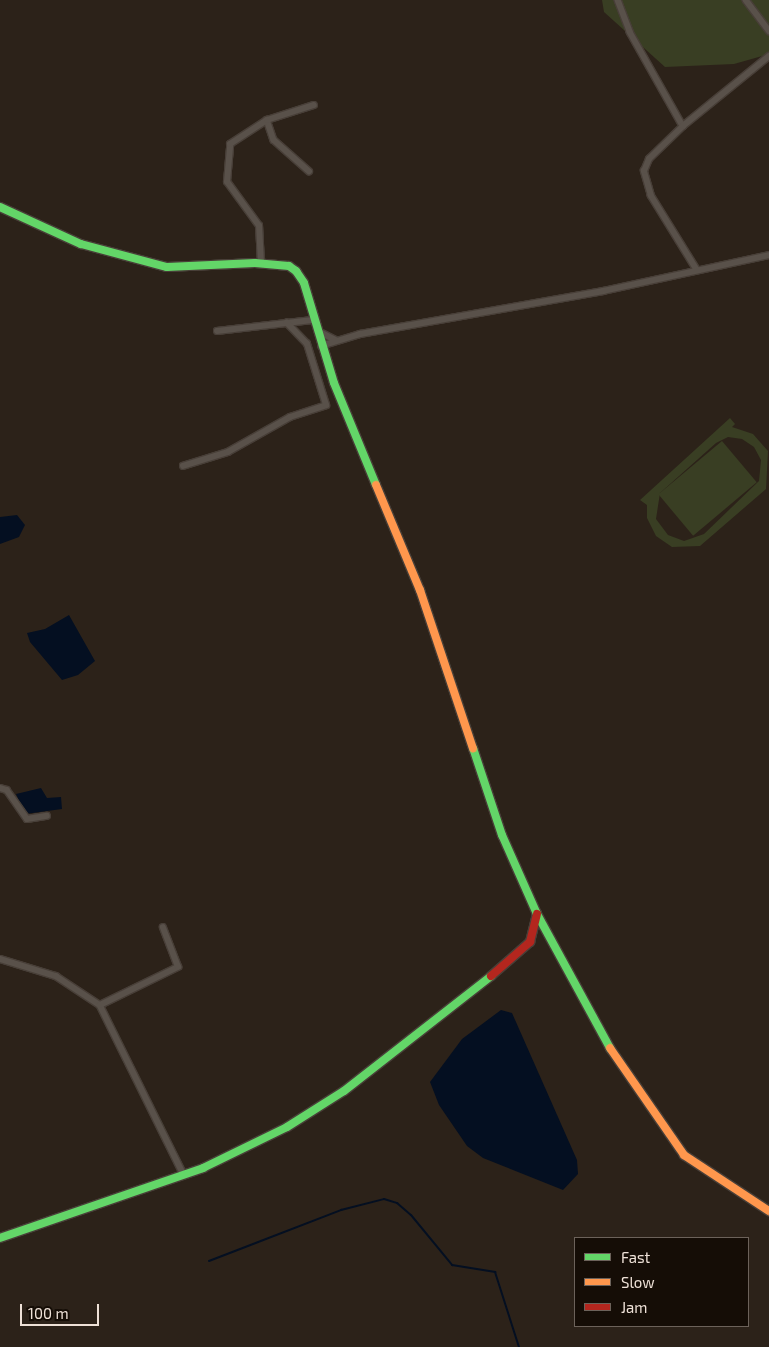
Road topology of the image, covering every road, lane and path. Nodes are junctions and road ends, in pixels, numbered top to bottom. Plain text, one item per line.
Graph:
1 (618, 0) edge
2 (746, 0) edge
3 (769, 31) edge
4 (769, 56) edge
5 (314, 105) dead end
6 (267, 120) junction
7 (684, 126) junction
8 (309, 171) dead end
9 (0, 207) edge
10 (769, 255) edge
11 (261, 263) junction
12 (696, 269) junction
13 (314, 322) junction
14 (288, 323) junction
15 (217, 331) dead end
16 (343, 339) junction
17 (321, 346) junction
18 (183, 466) dead end
19 (0, 788) edge
20 (47, 816) dead end
21 (537, 914) junction
22 (163, 928) dead end
23 (0, 959) edge
24 (100, 1005) junction
25 (184, 1175) junction
26 (769, 1210) edge
27 (0, 1238) edge

1 - 7 street
2 - 3 street
4 - 7 street
5 - 6 street
6 - 8 street
6 - 11 street
7 - 12 street
9 - 11 street
10 - 12 street
11 - 13 street
12 - 16 street
13 - 14 street
13 - 16 street
13 - 17 street
14 - 15 street
14 - 18 street
16 - 17 street
17 - 21 street
19 - 20 street
21 - 25 street
21 - 26 street
22 - 24 street
23 - 24 street
24 - 25 street
25 - 27 street

